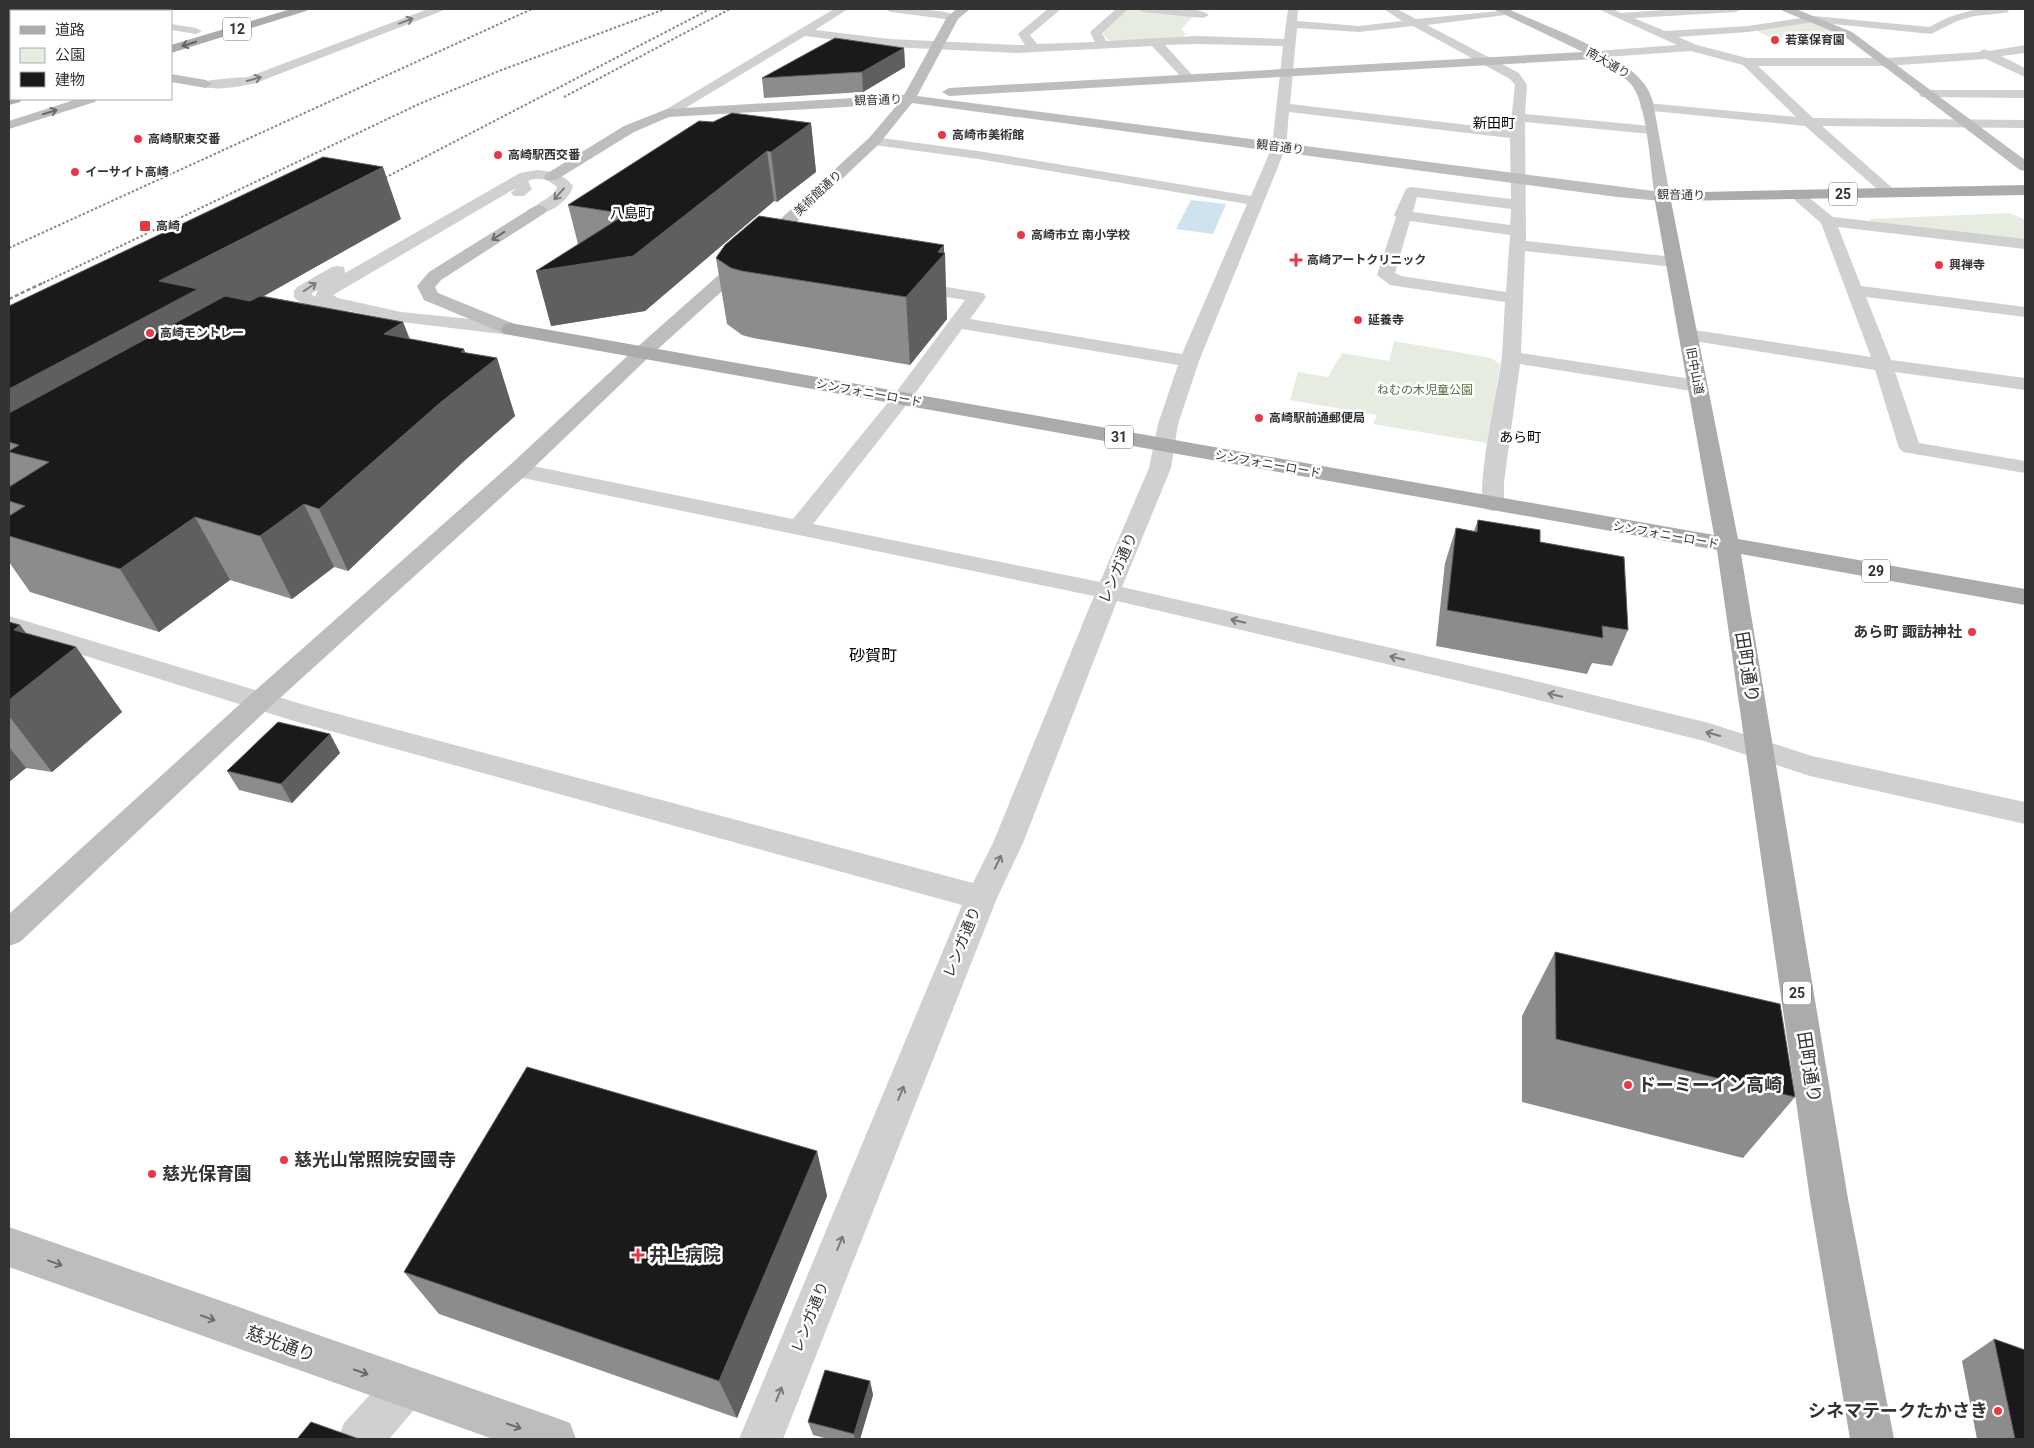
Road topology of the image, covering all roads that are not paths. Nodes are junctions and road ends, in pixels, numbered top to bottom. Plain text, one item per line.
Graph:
1 (271, 9) edge
2 (302, 9) edge
3 (438, 9) edge
4 (842, 9) edge
5 (891, 9) edge
6 (964, 9) edge
7 (1055, 9) edge
8 (1122, 9) edge
9 (1143, 9) edge
10 (1293, 9) edge
11 (1389, 9) edge
12 (1604, 9) edge
13 (1736, 9) edge
14 (1786, 9) edge
15 (2003, 9) edge
16 (1503, 11) edge
17 (1206, 12) edge
18 (2018, 14) dead end
19 (1619, 15) junction
20 (953, 17) junction
21 (1814, 19) junction
22 (1416, 22) junction
23 (1292, 24) junction
24 (172, 27) edge
25 (196, 31) junction
26 (1931, 31) junction
27 (802, 32) junction
28 (1664, 34) junction
29 (1947, 37) dead end
30 (172, 39) edge
31 (1154, 40) junction
32 (1197, 40) junction
33 (1289, 43) junction
34 (1102, 44) junction
35 (1963, 44) dead end
36 (939, 45) junction
37 (1033, 48) junction
38 (1693, 48) junction
39 (172, 49) edge
40 (2025, 49) edge
41 (1596, 55) junction
42 (1986, 55) junction
43 (1491, 62) junction
44 (1747, 62) junction
45 (1887, 62) junction
46 (1286, 72) junction
47 (2025, 73) edge
48 (1188, 77) junction
49 (172, 78) edge
50 (1926, 94) junction
51 (2025, 94) edge
52 (910, 99) junction
53 (87, 100) edge
54 (1284, 107) junction
55 (1647, 107) junction
56 (667, 113) junction
57 (1518, 116) junction
58 (1809, 122) junction
59 (1965, 123) junction
60 (9, 124) edge
61 (2025, 124) edge
62 (1651, 130) junction
63 (1517, 135) junction
64 (874, 141) junction
65 (1279, 147) junction
66 (1420, 165) junction
67 (2025, 167) edge
68 (551, 177) junction
69 (523, 178) junction
70 (1519, 179) junction
71 (2025, 190) edge
72 (1411, 192) junction
73 (1890, 193) junction
74 (1796, 195) junction
75 (1662, 196) junction
76 (1256, 201) junction
77 (1519, 205) junction
78 (1402, 215) junction
79 (1828, 221) junction
80 (1517, 238) junction
81 (2025, 244) edge
82 (745, 261) junction
83 (1674, 262) junction
84 (771, 265) edge
85 (889, 283) edge
86 (1855, 290) junction
87 (1513, 298) junction
88 (2025, 312) edge
89 (303, 315) edge
90 (439, 321) junction
91 (958, 323) junction
92 (510, 329) junction
93 (1688, 335) junction
94 (642, 352) junction
95 (1511, 357) junction
96 (1189, 361) junction
97 (1883, 365) junction
98 (2025, 384) edge
99 (1698, 386) junction
100 (901, 399) junction
101 (1163, 445) junction
102 (2025, 467) edge
103 (518, 470) junction
104 (1493, 504) junction
105 (798, 528) junction
106 (1728, 546) junction
107 (1108, 591) junction
108 (2025, 597) edge
109 (9, 624) edge
110 (260, 701) junction
111 (1759, 748) junction
112 (2025, 813) edge
113 (980, 898) junction
114 (9, 933) edge
115 (9, 1246) edge
116 (404, 1388) junction
117 (360, 1439) edge
118 (554, 1439) edge
119 (761, 1439) edge
120 (1872, 1439) edge

1 - 25 main road, 12
2 -> 39 main road, 12
49 -> 3 street
4 - 27 street
5 - 20 street
6 - 20 street, 美術館通り
7 - 37 street
8 - 34 street
9 - 17 street
10 - 23 street, レンガ通り
11 - 22 street
12 - 19 street
13 - 19 street
14 - 21 street
15 - 18 street
15 - 26 street
16 - 22 street
16 - 41 street, 南大通り
17 - 32 street
19 - 28 street
20 - 36 street, 美術館通り
21 - 26 street
21 - 28 street
21 - 45 street
22 - 23 street
22 - 43 street
23 - 33 street, レンガ通り
24 - 25 street
25 - 30 main road, 12
26 - 29 street
27 - 36 street
27 - 56 street
28 - 38 street
31 - 32 street
31 - 34 street
31 - 48 street
32 - 33 street
33 - 46 street, レンガ通り
34 - 37 street
35 - 42 street
36 - 37 street
36 - 52 street, 美術館通り
38 - 41 street
38 - 44 street
40 - 42 street
41 - 43 street
41 - 55 street, 南大通り
42 - 45 street
42 - 47 street
43 - 46 street
43 - 57 street
44 - 45 street
44 - 58 street
45 - 50 street
46 - 48 street
46 - 54 street, レンガ通り
48 - 52 street
50 - 51 street
50 - 59 street
52 - 56 street, 観音通り
52 - 64 street, 美術館通り
52 - 65 street, 観音通り
60 -> 53 street
54 - 63 street
54 - 65 street, レンガ通り
55 - 58 street
55 - 62 street, 南大通り
56 - 68 street, 観音通り
57 - 62 street
57 - 63 street
58 - 59 street
58 - 73 street
59 - 61 street
59 - 67 street
62 - 75 street, 南大通り
63 - 70 street
64 - 76 street
64 - 82 street, 美術館通り
65 - 66 street, 観音通り
65 - 76 street, レンガ通り
66 - 70 street, 観音通り
66 - 72 street
68 - 69 street
68 -> 92 street
69 - 90 street
90 -> 69 street
70 - 75 street, 観音通り
70 - 77 street
71 - 73 main road, 観音通り / 25
72 - 77 street
72 - 78 street
73 - 74 main road, 観音通り / 25
74 - 75 main road, 観音通り / 25
74 - 79 street
75 - 83 main road, 旧中山道 / 25
76 - 96 street, レンガ通り
77 - 80 street
78 - 80 street
78 - 87 street
79 - 81 street
79 - 86 street
80 - 83 street
80 - 87 street
82 - 84 street
82 - 94 street, 美術館通り
83 - 93 main road, 旧中山道 / 25
85 - 91 street
86 - 88 street
86 - 97 street
87 - 95 street
89 - 92 street
90 - 92 street
91 - 96 street
91 - 100 street
92 - 94 main road, シンフォニーロード / 31
93 - 97 street
93 - 99 main road, 旧中山道 / 25
94 - 100 main road, シンフォニーロード / 31
94 - 103 street, 美術館通り
95 - 99 street
95 - 104 street
96 - 101 street, レンガ通り
97 - 98 street
97 - 102 street
99 - 106 main road, 旧中山道 / 25
100 - 101 main road, シンフォニーロード / 31
100 - 105 street
101 - 104 main road, シンフォニーロード / 31
101 - 107 street, レンガ通り
103 - 105 street
103 - 110 street, 美術館通り
104 - 106 main road, シンフォニーロード / 31
105 - 107 street
106 - 108 main road, シンフォニーロード / 29
106 - 111 main road, 田町通り / 25
111 -> 107 street
113 -> 107 street, レンガ通り
109 - 110 street
110 - 113 street
110 - 114 street, 美術館通り
111 - 112 street
111 - 120 main road, 田町通り / 25
119 -> 113 street, レンガ通り
115 -> 116 street, 慈光通り
116 - 117 street
116 -> 118 street, 慈光通り

